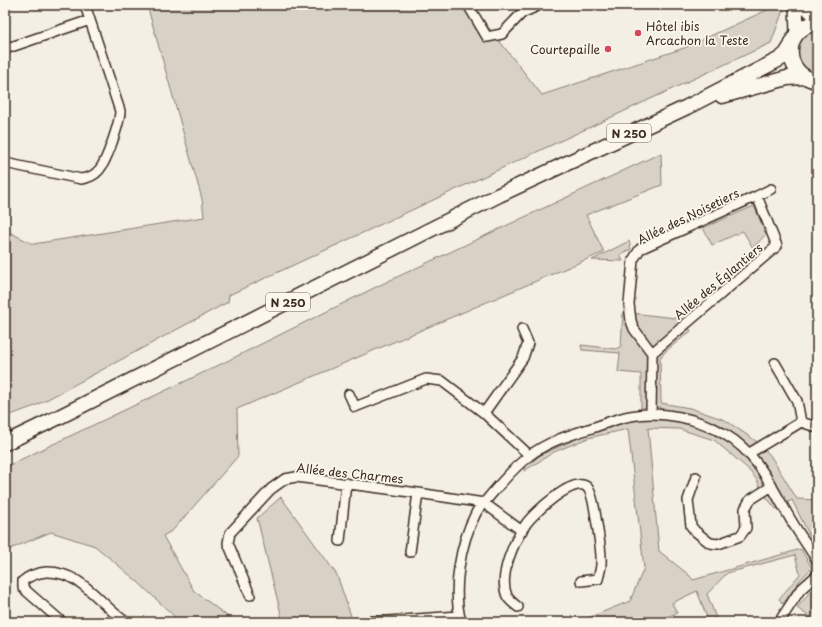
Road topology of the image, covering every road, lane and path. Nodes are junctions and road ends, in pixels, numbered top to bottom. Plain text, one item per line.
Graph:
1 (85, 5) edge
2 (468, 5) edge
3 (540, 5) edge
4 (796, 5) edge
5 (804, 5) edge
6 (817, 18) edge
7 (90, 20) junction
8 (817, 22) edge
9 (797, 33) junction
10 (791, 46) junction
11 (5, 49) edge
12 (811, 79) edge
13 (687, 107) junction
14 (5, 163) edge
15 (771, 189) dead end
16 (758, 196) junction
17 (522, 329) dead end
18 (652, 353) junction
19 (775, 363) dead end
20 (349, 394) dead end
21 (484, 413) junction
22 (651, 414) junction
23 (801, 422) junction
24 (817, 428) edge
25 (5, 443) edge
26 (748, 454) junction
27 (529, 455) junction
28 (696, 477) dead end
29 (346, 483) junction
30 (772, 486) junction
31 (418, 493) junction
32 (484, 503) junction
33 (522, 531) junction
34 (340, 541) dead end
35 (410, 552) dead end
36 (817, 561) edge
37 (817, 575) edge
38 (581, 581) dead end
39 (250, 595) dead end
40 (518, 607) dead end
41 (460, 619) edge
42 (371, 621) dead end
43 (62, 622) edge
44 (126, 622) edge
45 (779, 622) edge

1 - 7 street
2 - 3 street
4 - 9 main road
5 - 6 main road
7 - 11 street
7 - 14 street
8 - 9 main road
9 - 10 main road, N 250
10 - 12 main road, N 250
10 - 13 main road, N 250
12 - 13 main road, N 250
13 - 25 main road, N 250
15 - 16 street, Allée des Noisetiers
16 - 18 street, Allée des Églantiers
16 - 18 street, Allée des Noisetiers
17 - 21 street
18 - 22 street
19 - 23 street
20 - 21 street
21 - 27 street
22 - 26 street
22 - 27 street
23 - 24 street
23 - 26 street
26 - 30 street
27 - 32 street
28 - 30 street
29 - 31 street, Allée des Charmes
29 - 34 street
29 - 39 street, Allée des Charmes
30 - 36 street
31 - 32 street, Allée des Charmes
31 - 35 street
32 - 33 street
32 - 41 street
33 - 38 street
33 - 40 street
37 - 45 street
41 - 42 street
43 - 44 street

